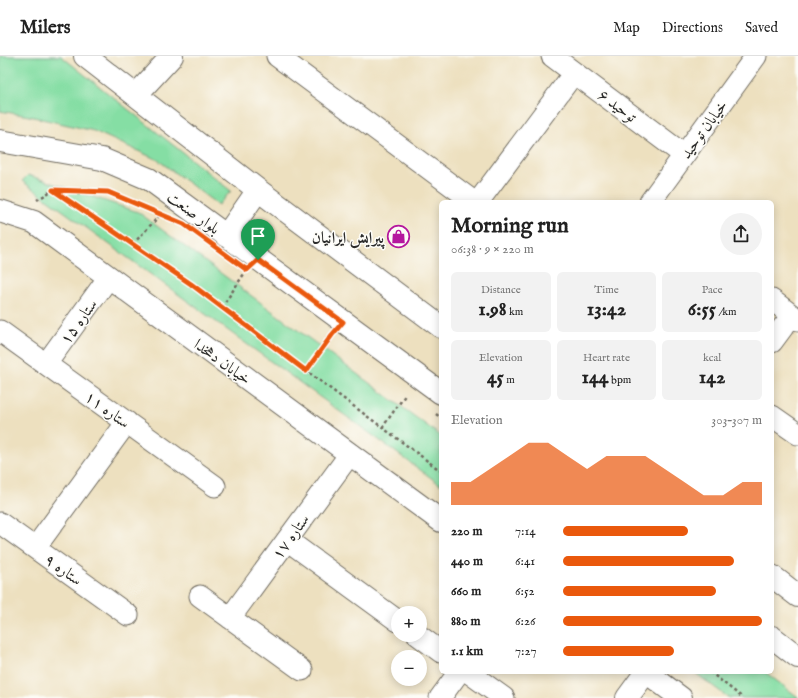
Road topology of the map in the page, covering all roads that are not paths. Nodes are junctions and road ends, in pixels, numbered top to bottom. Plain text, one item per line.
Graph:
1 (85, 56) edge
2 (172, 56) edge
3 (277, 56) edge
4 (552, 56) edge
5 (756, 56) edge
6 (574, 73) junction
7 (136, 96) junction
8 (0, 141) edge
9 (684, 155) junction
10 (258, 190) junction
11 (471, 200) edge
12 (479, 200) edge
13 (651, 200) edge
14 (0, 211) edge
15 (226, 236) junction
16 (109, 277) junction
17 (774, 302) edge
18 (795, 318) edge
19 (439, 326) edge
20 (0, 331) edge
21 (774, 340) edge
22 (46, 364) junction
23 (438, 403) edge
24 (774, 417) edge
25 (127, 422) junction
26 (798, 434) edge
27 (350, 454) junction
28 (215, 486) dead end
29 (439, 520) edge
30 (0, 523) edge
31 (287, 540) junction
32 (35, 548) junction
33 (774, 578) edge
34 (200, 596) dead end
35 (798, 596) edge
36 (128, 615) dead end
37 (391, 616) edge
38 (230, 618) junction
39 (774, 639) edge
40 (427, 642) edge
41 (439, 651) edge
42 (798, 657) edge
43 (302, 670) dead end
44 (458, 674) edge
45 (471, 674) edge
46 (645, 674) edge
47 (649, 674) edge
48 (440, 698) edge
49 (504, 698) edge
50 (627, 698) edge
51 (681, 698) edge

1 - 7 main road
2 - 7 main road
3 - 11 street
4 - 6 street, توحید ۶
5 - 9 street, خیابان توحید
6 - 9 street, توحید ۶
6 - 12 street
7 - 10 main road
8 - 15 main road, بلوار صنعت
9 - 13 street, خیابان توحید
10 - 15 main road
10 - 19 main road
14 - 16 main road, خیابان دهخدا
15 - 23 main road, بلوار صنعت
16 - 22 street, ستاره ۱۵
16 - 27 main road, خیابان دهخدا
17 - 18 street
18 - 21 street
20 - 22 street, ستاره ۱۱
22 - 25 street, ستاره ۱۱
24 - 26 street
25 - 28 street, ستاره ۱۱
25 - 32 street
27 - 29 main road, خیابان دهخدا
27 - 31 street, ستاره ۱۷
30 - 32 street, ستاره ۹
31 - 37 street
31 - 38 street, ستاره ۱۷
32 - 36 street, ستاره ۹
33 - 35 main road
34 - 38 street
38 - 43 street
39 - 42 main road
40 - 41 street
44 - 48 street
45 - 49 street
46 - 50 main road
47 - 51 main road

